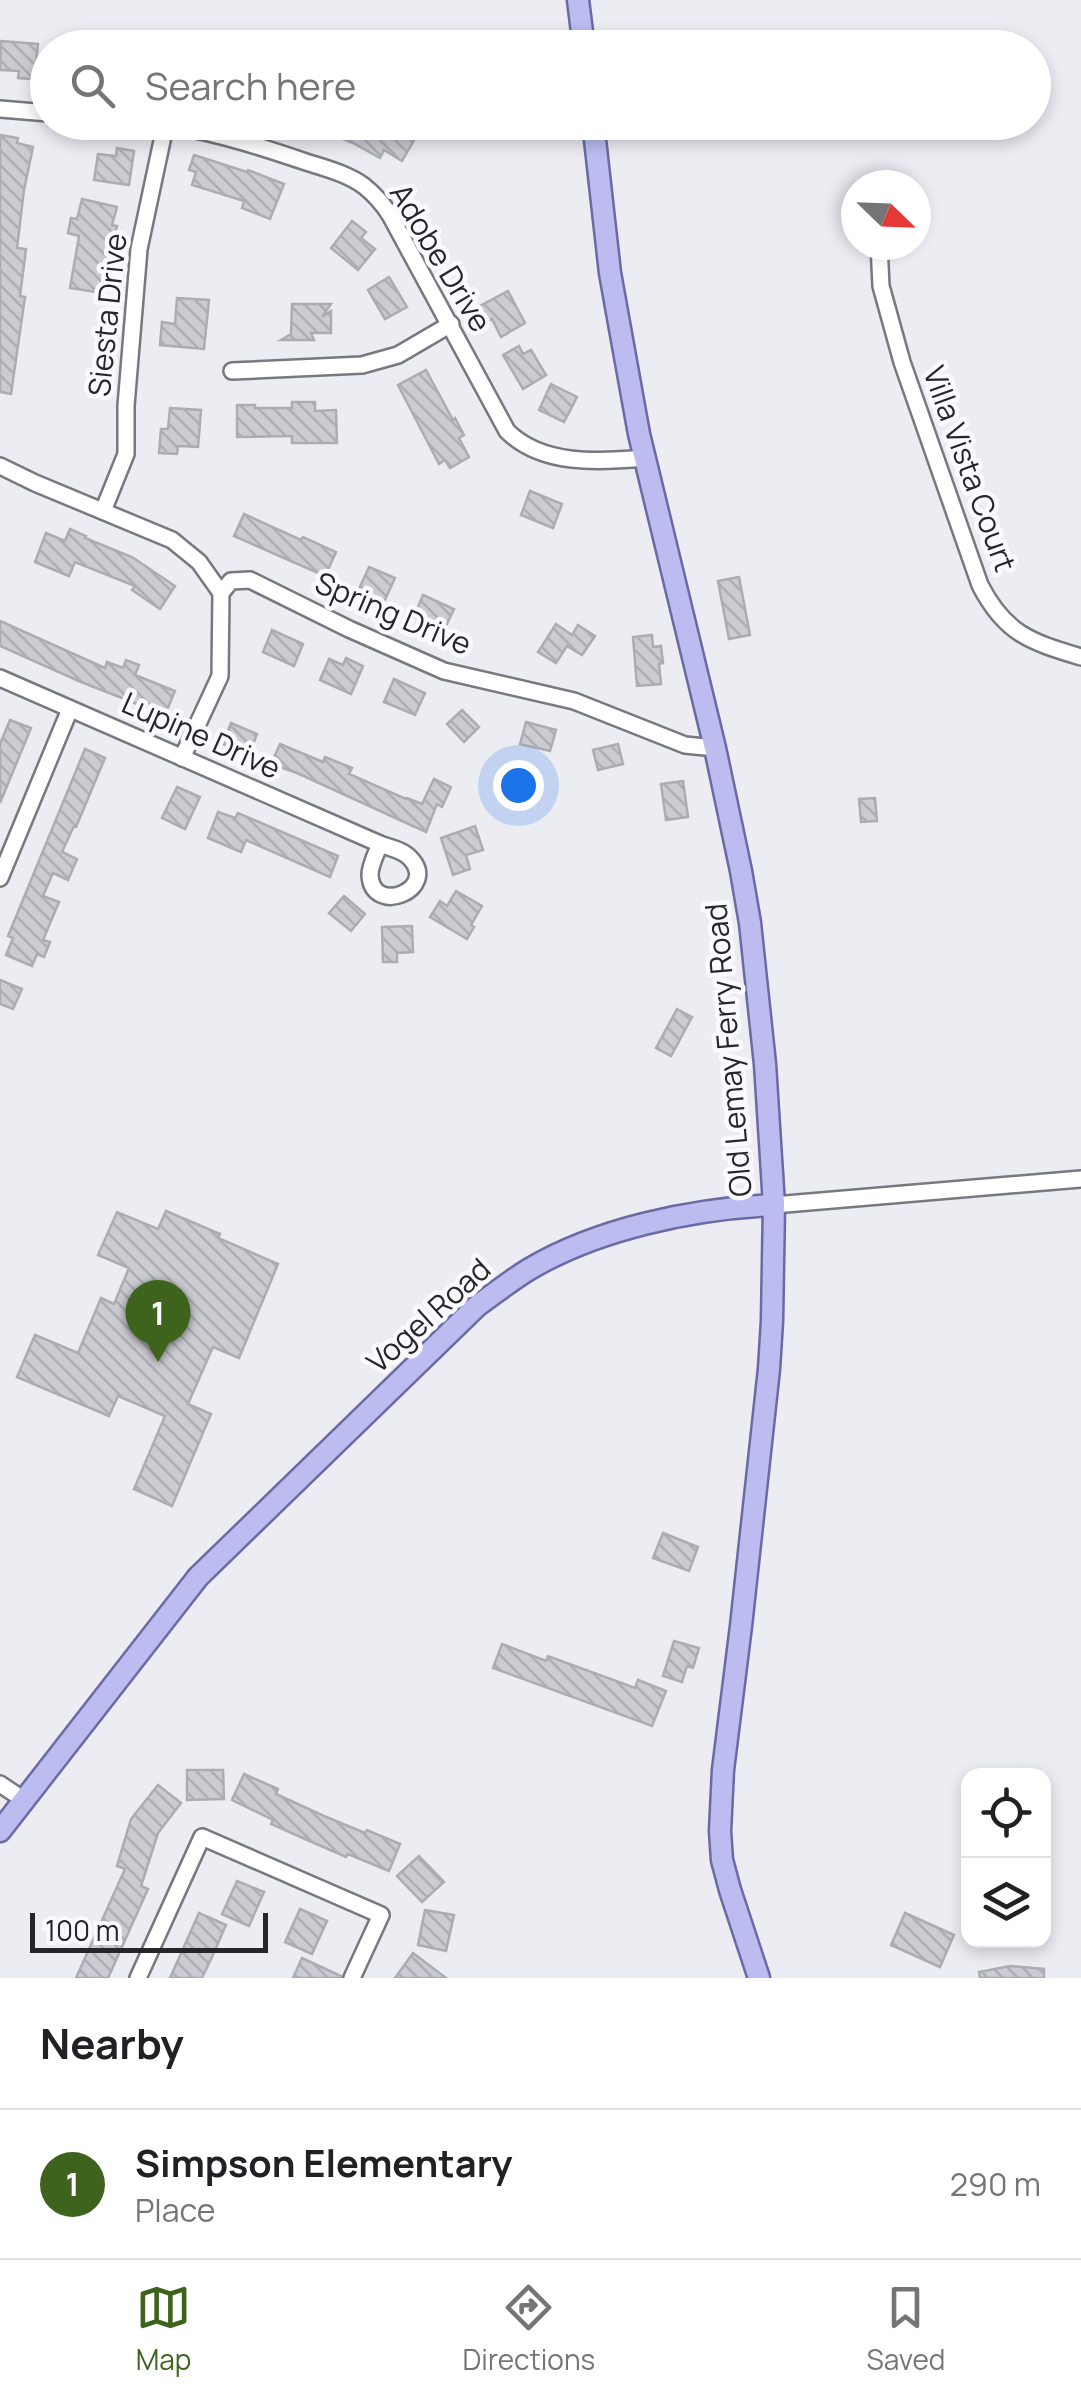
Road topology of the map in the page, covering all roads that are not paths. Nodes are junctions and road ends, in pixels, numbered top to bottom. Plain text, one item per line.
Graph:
1 (578, 0) edge
2 (582, 30) edge
3 (0, 109) edge
4 (30, 112) edge
5 (162, 140) edge
6 (242, 140) edge
7 (595, 140) edge
8 (879, 260) edge
9 (450, 324) junction
10 (232, 372) dead end
11 (646, 458) junction
12 (0, 466) edge
13 (103, 511) junction
14 (221, 594) junction
15 (1081, 658) edge
16 (0, 678) edge
17 (70, 709) junction
18 (715, 748) junction
19 (182, 758) junction
20 (380, 844) dead end
21 (0, 878) edge
22 (1081, 1178) edge
23 (774, 1205) junction
24 (0, 1784) edge
25 (24, 1800) junction
26 (0, 1831) edge
27 (138, 1978) edge
28 (352, 1978) edge
29 (759, 1978) edge

1 - 2 main road
3 - 4 street
5 - 13 street, Siesta Drive
6 - 9 street, Adobe Drive
7 - 11 main road, Old Lemay Ferry Road
8 - 15 street, Villa Vista Court
9 - 10 street
9 - 11 street, Adobe Drive
11 - 18 main road, Old Lemay Ferry Road
12 - 13 street
13 - 14 street
14 - 18 street, Spring Drive
14 - 19 street
16 - 17 street, Lupine Drive
17 - 19 street, Lupine Drive
17 - 21 street
18 - 23 main road, Old Lemay Ferry Road
19 - 20 street, Lupine Drive
22 - 23 street, Vogel Road
23 - 25 main road, Vogel Road
23 - 29 main road, Old Lemay Ferry Road
24 - 25 street
25 - 26 main road, Vogel Road
27 - 28 street

